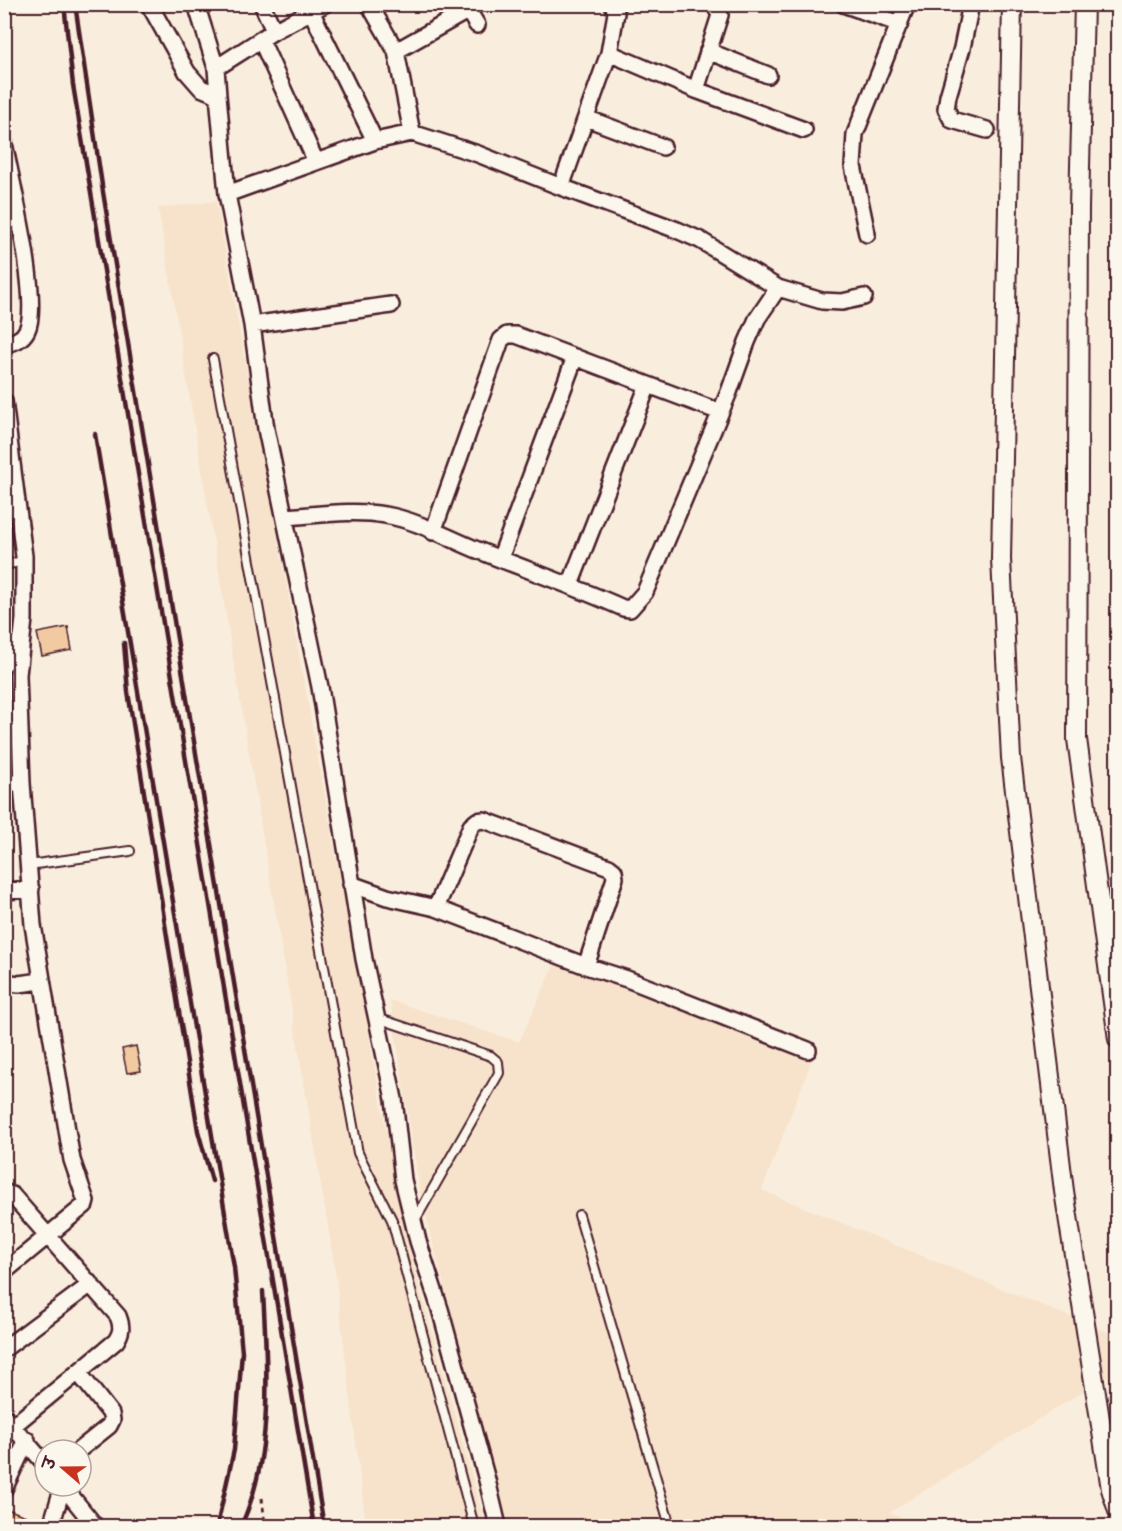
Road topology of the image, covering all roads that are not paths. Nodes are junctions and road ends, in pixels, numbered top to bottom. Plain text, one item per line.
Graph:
1 (149, 4) edge
2 (196, 4) edge
3 (262, 4) edge
4 (369, 4) edge
5 (613, 4) edge
6 (714, 4) edge
7 (843, 4) edge
8 (907, 4) edge
9 (971, 4) edge
10 (1012, 4) edge
11 (1084, 4) edge
12 (318, 8) edge
13 (466, 8) edge
14 (900, 24) junction
15 (477, 25) dead end
16 (268, 36) junction
17 (396, 51) junction
18 (708, 51) junction
19 (609, 53) junction
20 (216, 68) junction
21 (768, 75) dead end
22 (696, 90) junction
23 (218, 95) junction
24 (586, 117) junction
25 (804, 130) dead end
26 (987, 130) dead end
27 (412, 133) junction
28 (375, 141) junction
29 (4, 143) edge
30 (663, 147) dead end
31 (316, 162) junction
32 (561, 188) junction
33 (227, 194) junction
34 (867, 234) dead end
35 (778, 288) junction
36 (864, 297) dead end
37 (392, 305) dead end
38 (252, 325) junction
39 (4, 344) edge
40 (575, 357) junction
41 (213, 359) dead end
42 (648, 385) junction
43 (4, 401) edge
44 (720, 412) junction
45 (7, 436) edge
46 (285, 517) junction
47 (433, 532) junction
48 (500, 559) junction
49 (24, 561) junction
50 (4, 565) edge
51 (570, 585) junction
52 (22, 635) junction
53 (4, 664) edge
54 (4, 783) edge
55 (22, 783) junction
56 (130, 851) dead end
57 (29, 865) junction
58 (351, 884) junction
59 (31, 889) junction
60 (4, 891) edge
61 (436, 908) junction
62 (586, 966) junction
63 (41, 981) junction
64 (4, 982) edge
65 (376, 1018) junction
66 (1118, 1039) edge
67 (808, 1050) dead end
68 (4, 1192) edge
69 (579, 1215) dead end
70 (414, 1224) junction
71 (48, 1235) junction
72 (4, 1272) edge
73 (90, 1284) junction
74 (4, 1349) edge
75 (78, 1372) junction
76 (9, 1420) edge
77 (93, 1439) edge
78 (27, 1440) junction
79 (33, 1448) edge
80 (4, 1489) edge
81 (59, 1498) edge
82 (72, 1498) edge
83 (1118, 1511) edge
84 (51, 1527) edge
85 (95, 1527) edge
86 (474, 1527) edge
87 (498, 1527) edge
88 (670, 1527) edge

1 - 23 street
2 - 20 street
3 - 16 street
4 - 17 street
5 - 19 street
6 - 18 street
7 - 14 street
8 - 14 street
9 - 26 street
10 - 83 street
11 - 66 street
12 - 16 street
12 - 28 street
13 - 15 street
13 - 17 street
14 - 34 street
16 - 20 street
16 - 31 street
17 - 27 street
18 - 21 street
18 - 22 street
19 - 22 street
19 - 24 street
20 - 23 street
22 - 25 street
23 - 33 street
24 - 30 street
24 - 32 street
27 - 28 street
27 - 32 street
28 - 31 street
29 - 39 street
31 - 33 street
32 - 35 street
33 - 38 street
35 - 36 street
35 - 44 street
37 - 38 street
38 - 46 street
40 - 42 street
40 - 47 street
40 - 48 street
41 - 86 lane
42 - 44 street
42 - 51 street
43 - 45 street
44 - 51 street
45 - 49 street
46 - 47 street
46 - 58 street
47 - 48 street
48 - 51 street
49 - 50 lane
49 - 52 street
52 - 53 street
52 - 55 street
54 - 55 street
55 - 57 street
56 - 57 lane
57 - 59 street
58 - 61 street
58 - 65 street
59 - 60 street
59 - 63 street
61 - 62 street
61 - 62 street
62 - 67 street
63 - 64 street
63 - 71 street
65 - 70 street
65 - 70 lane
68 - 71 street
69 - 88 lane
70 - 87 street
71 - 72 street
71 - 73 street
73 - 74 street
73 - 75 street
75 - 76 street
75 - 77 street
76 - 78 street
78 - 79 street
78 - 80 street
81 - 84 street
82 - 85 street

